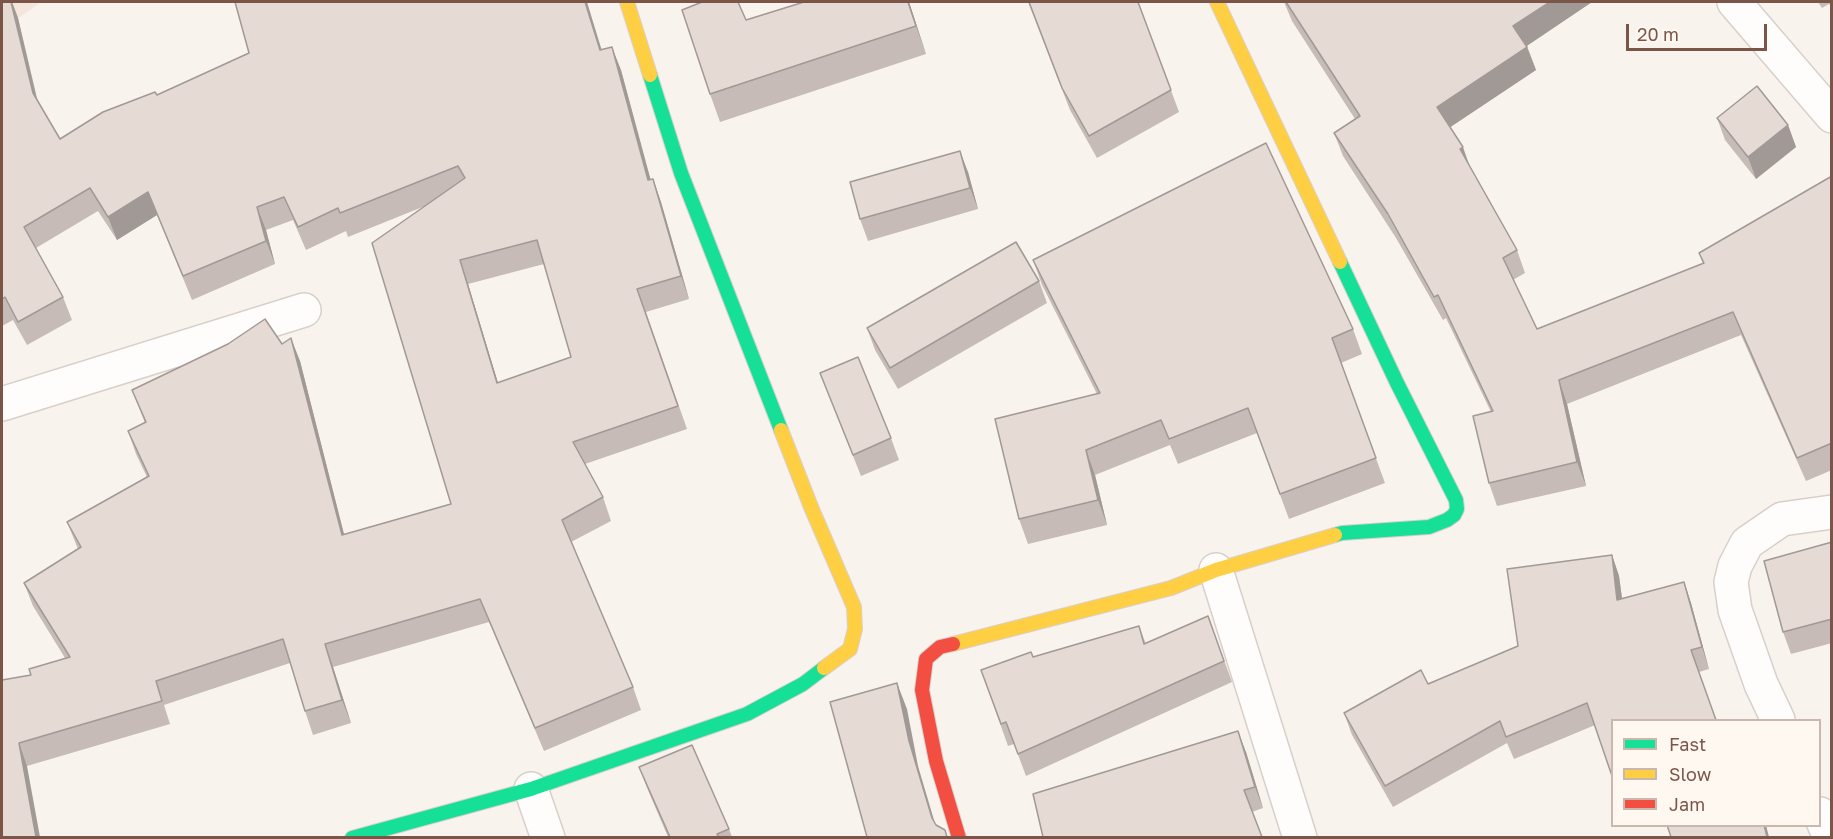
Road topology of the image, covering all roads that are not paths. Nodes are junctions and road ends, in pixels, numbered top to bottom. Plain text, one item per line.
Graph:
1 (627, 2) edge
2 (1217, 2) edge
3 (1734, 2) edge
4 (1832, 116) edge
5 (304, 310) dead end
6 (2, 404) edge
7 (1832, 512) edge
8 (1216, 570) junction
9 (1778, 719) edge
10 (531, 789) junction
11 (1821, 816) edge
12 (352, 837) edge
13 (548, 837) edge
14 (959, 837) edge
15 (1300, 837) edge
16 (1830, 837) edge

1 - 10 street
2 - 8 street
3 - 4 street
5 - 6 street
7 - 9 street
8 - 14 street
8 - 15 street
10 - 12 street
10 - 13 street
11 - 16 street

